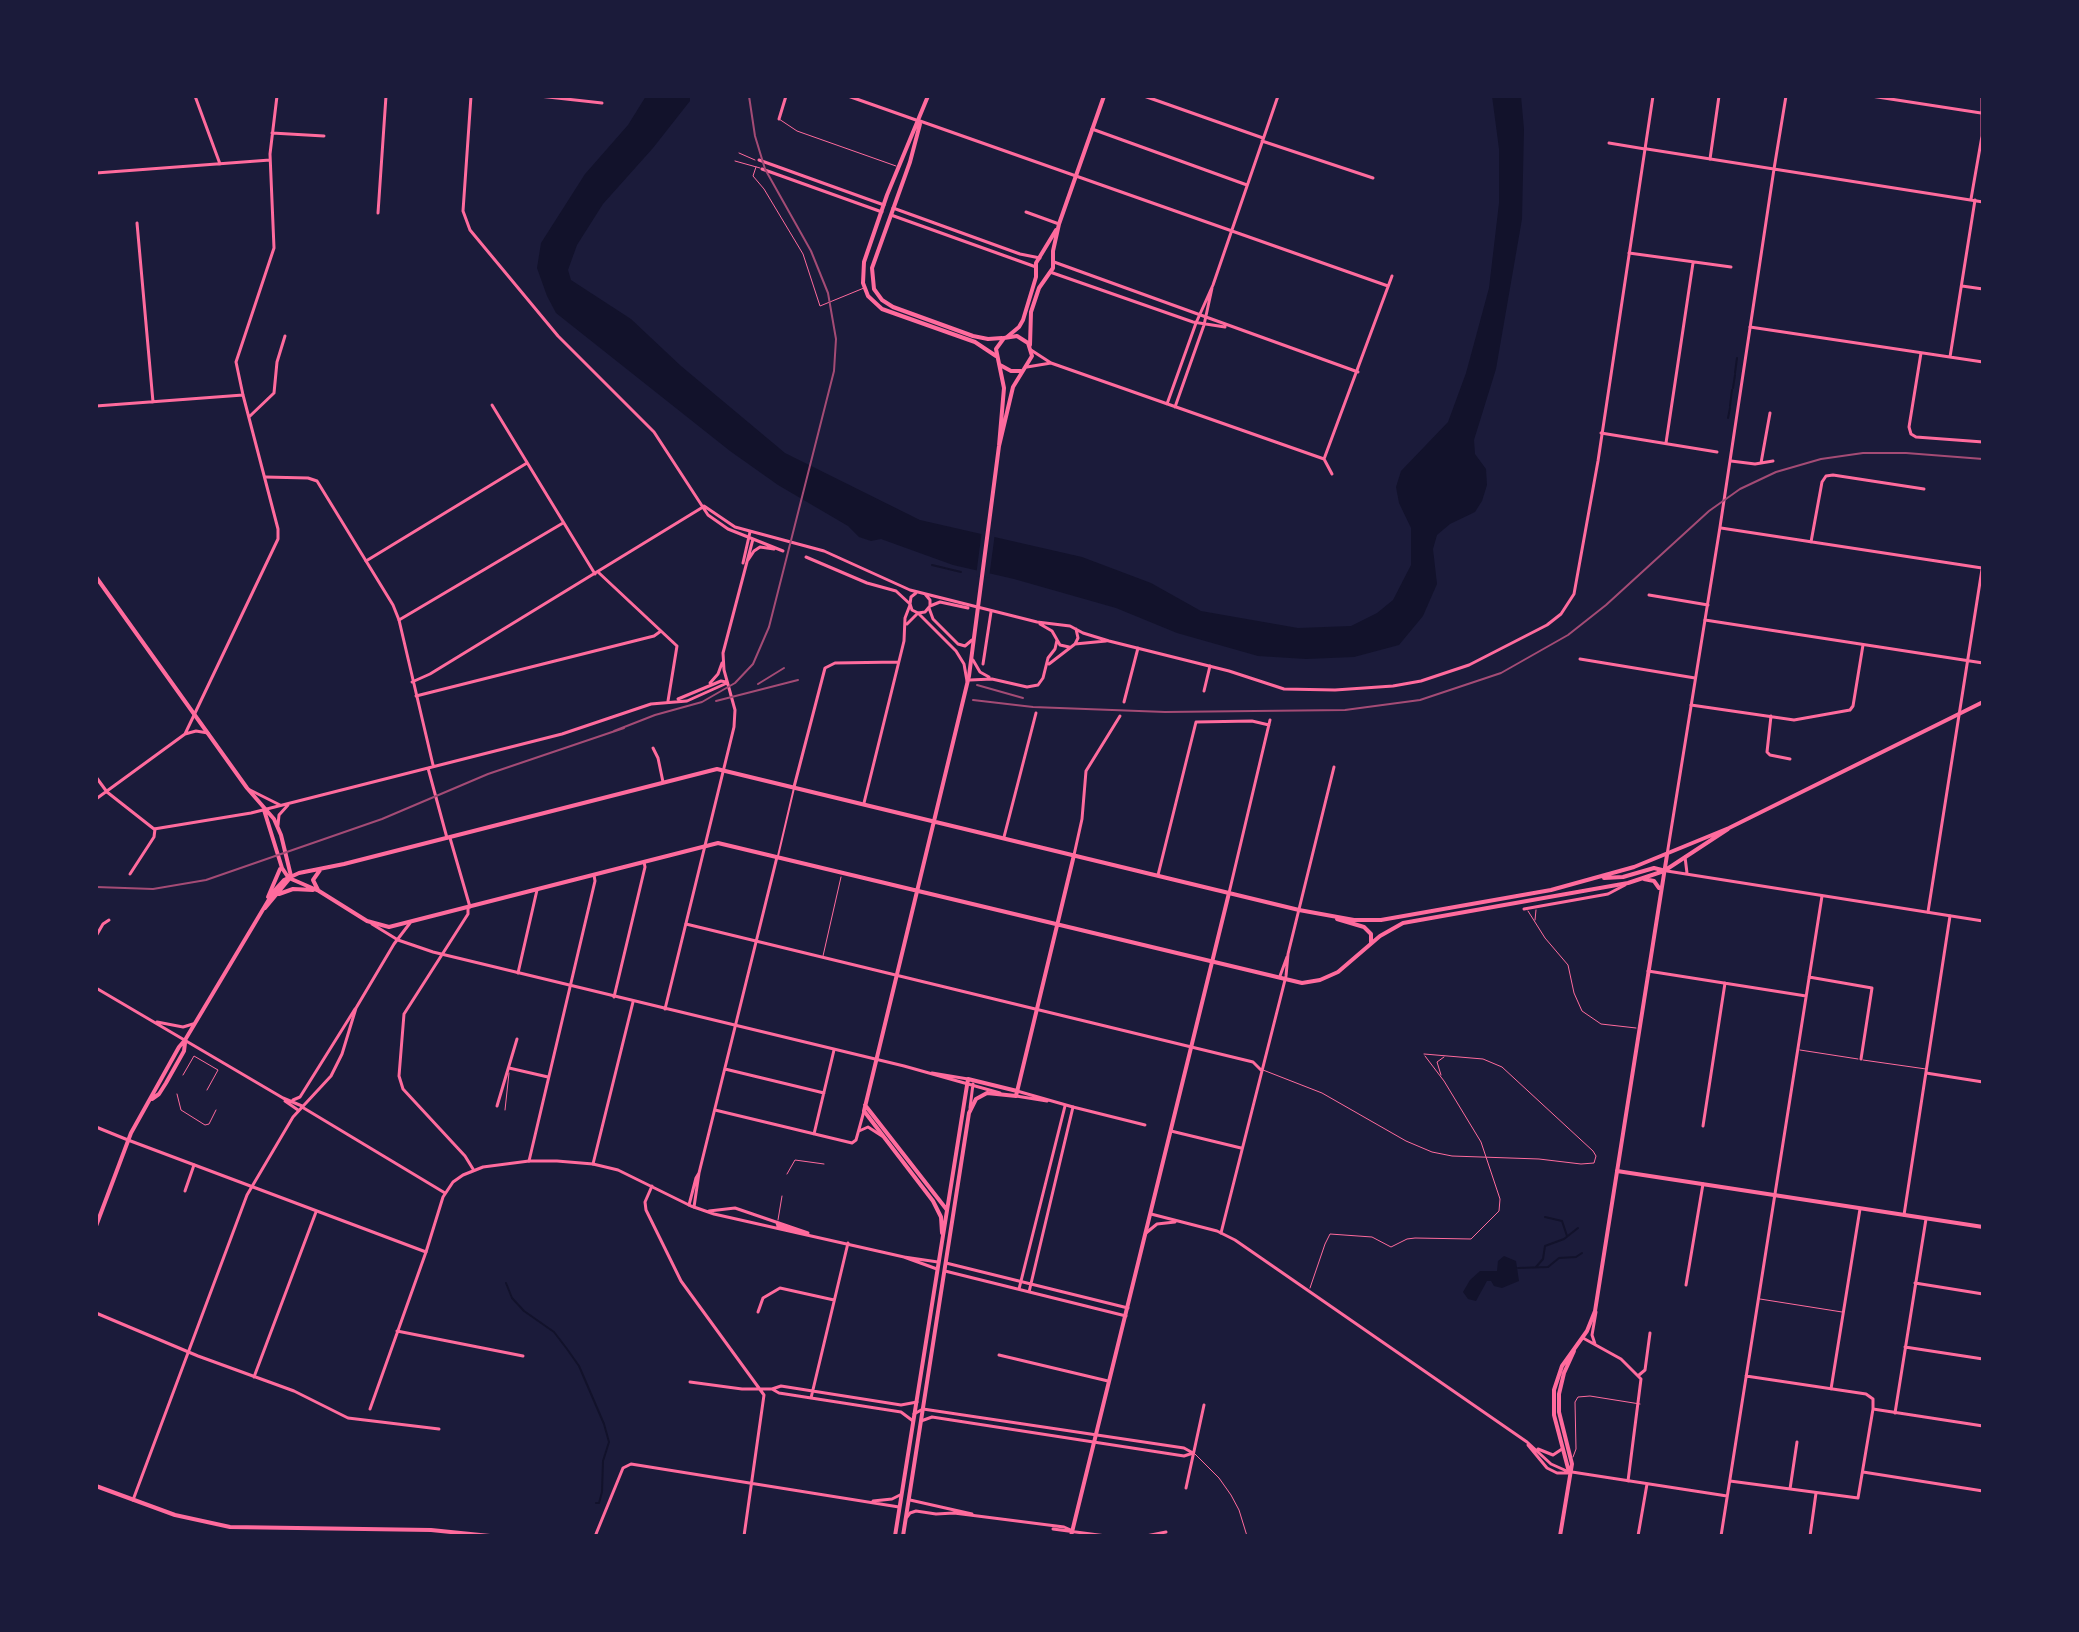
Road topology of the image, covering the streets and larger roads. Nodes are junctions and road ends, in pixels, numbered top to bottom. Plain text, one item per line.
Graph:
1 (195, 96) edge
2 (277, 96) edge
3 (386, 96) edge
4 (471, 96) edge
5 (539, 96) edge
6 (552, 96) edge
7 (786, 96) edge
8 (848, 96) edge
9 (928, 96) edge
10 (1104, 96) edge
11 (1144, 96) edge
12 (1278, 96) edge
13 (1653, 96) edge
14 (1719, 96) edge
15 (1786, 96) edge
16 (1871, 96) edge
17 (1982, 96) edge
18 (602, 103) dead end
19 (1981, 113) junction
20 (779, 119) road end
21 (920, 121) junction
22 (1092, 129) junction
23 (272, 133) junction
24 (324, 136) dead end
25 (1982, 136) edge
26 (1263, 140) junction
27 (1609, 143) dead end
28 (1645, 149) junction
29 (1710, 159) junction
30 (270, 160) junction
31 (759, 160) road end
32 (220, 164) junction
33 (762, 169) road end
34 (1774, 169) junction
35 (96, 173) edge
36 (1076, 176) junction
37 (1373, 178) dead end
38 (1247, 185) junction
39 (1973, 200) junction
40 (1983, 202) edge
41 (884, 205) junction
42 (893, 208) junction
43 (882, 212) junction
44 (1026, 212) dead end
45 (378, 213) dead end
46 (891, 215) junction
47 (137, 223) dead end
48 (1059, 224) junction
49 (950, 228) junction
50 (1231, 231) junction
51 (948, 235) junction
52 (971, 235) junction
53 (969, 243) junction
54 (1012, 250) junction
55 (1629, 253) junction
56 (1010, 257) junction
57 (1040, 258) junction
58 (1053, 262) junction
59 (1693, 263) junction
60 (1731, 267) dead end
61 (1036, 268) junction
62 (1050, 272) junction
63 (1078, 273) junction
64 (1392, 276) dead end
65 (1077, 281) junction
66 (1213, 285) junction
67 (1388, 286) junction
68 (1962, 286) junction
69 (873, 288) junction
70 (1983, 289) edge
71 (865, 291) junction
72 (1199, 315) junction
73 (1206, 318) junction
74 (1196, 323) junction
75 (1204, 325) junction
76 (1228, 327) junction
77 (1750, 327) junction
78 (285, 336) dead end
79 (1006, 337) junction
80 (1191, 338) junction
81 (1198, 340) junction
82 (1030, 347) junction
83 (1921, 353) junction
84 (996, 356) junction
85 (1950, 357) junction
86 (1983, 362) edge
87 (1051, 363) junction
88 (1000, 365) junction
89 (1024, 368) junction
90 (1358, 372) junction
91 (1172, 392) junction
92 (1179, 394) junction
93 (243, 395) junction
94 (153, 402) junction
95 (1167, 404) junction
96 (492, 405) dead end
97 (96, 406) edge
98 (1175, 407) junction
99 (1770, 413) dead end
100 (249, 417) junction
101 (1601, 433) junction
102 (1983, 442) edge
103 (1666, 443) junction
104 (999, 446) junction
105 (1717, 452) dead end
106 (1324, 459) junction
107 (1731, 461) junction
108 (1773, 461) dead end
109 (528, 463) junction
110 (1761, 463) junction
111 (1332, 474) dead end
112 (265, 477) junction
113 (1924, 489) dead end
114 (704, 506) junction
115 (563, 523) junction
116 (1720, 527) junction
117 (752, 532) junction
118 (750, 538) junction
119 (1811, 542) junction
120 (806, 557) dead end
121 (366, 561) junction
122 (1983, 566) edge
123 (742, 571) junction
124 (596, 573) junction
125 (96, 578) edge
126 (921, 593) junction
127 (1649, 595) dead end
128 (910, 605) junction
129 (1708, 605) junction
130 (929, 607) junction
131 (972, 607) junction
132 (991, 612) junction
133 (918, 613) junction
134 (399, 620) junction
135 (1705, 620) junction
136 (1037, 622) junction
137 (905, 626) junction
138 (1064, 626) junction
139 (1076, 629) junction
140 (661, 631) junction
141 (975, 635) junction
142 (1056, 638) junction
143 (1109, 641) junction
144 (1075, 644) junction
145 (1863, 645) junction
146 (1069, 647) junction
147 (1138, 648) junction
148 (723, 657) junction
149 (972, 658) junction
150 (1580, 659) dead end
151 (898, 662) junction
152 (1968, 662) junction
153 (1983, 663) edge
154 (983, 664) dead end
155 (1047, 666) junction
156 (1210, 666) junction
157 (1695, 678) junction
158 (992, 679) junction
159 (412, 682) junction
160 (725, 682) junction
161 (968, 683) junction
162 (704, 688) junction
163 (1204, 691) dead end
164 (416, 696) junction
165 (668, 701) junction
166 (674, 701) junction
167 (1124, 702) dead end
168 (1983, 702) edge
169 (1691, 705) junction
170 (1036, 713) dead end
171 (1960, 714) junction
172 (195, 715) junction
173 (1120, 716) dead end
174 (1771, 716) junction
175 (208, 733) junction
176 (185, 734) junction
177 (653, 748) dead end
178 (1790, 759) dead end
179 (434, 766) junction
180 (1334, 767) dead end
181 (428, 768) junction
182 (723, 770) junction
183 (96, 777) edge
184 (663, 782) junction
185 (794, 787) junction
186 (247, 788) junction
187 (107, 792) junction
188 (96, 799) edge
189 (291, 803) junction
190 (864, 803) junction
191 (280, 805) junction
192 (264, 810) junction
193 (934, 820) junction
194 (278, 825) junction
195 (1729, 828) junction
196 (155, 829) junction
197 (449, 837) junction
198 (1004, 838) junction
199 (705, 846) junction
200 (1074, 855) junction
201 (1667, 855) junction
202 (777, 857) junction
203 (1685, 857) junction
204 (644, 862) junction
205 (281, 868) junction
206 (323, 868) junction
207 (1664, 871) junction
208 (130, 874) dead end
209 (594, 875) junction
210 (1158, 875) junction
211 (1688, 875) junction
212 (290, 877) junction
213 (1600, 878) junction
214 (1642, 879) junction
215 (1628, 883) junction
216 (537, 890) junction
217 (319, 891) junction
218 (917, 891) junction
219 (1661, 891) junction
220 (1229, 893) junction
221 (275, 896) junction
222 (1822, 896) junction
223 (1517, 901) junction
224 (264, 907) junction
225 (469, 907) junction
226 (1299, 910) junction
227 (1928, 912) junction
228 (261, 913) junction
229 (1331, 916) junction
230 (1950, 916) junction
231 (109, 920) dead end
232 (1983, 921) edge
233 (371, 923) junction
234 (410, 923) junction
235 (686, 924) junction
236 (1057, 925) junction
237 (96, 936) edge
238 (398, 940) junction
239 (757, 940) junction
240 (1371, 943) junction
241 (442, 954) junction
242 (1212, 962) junction
243 (1648, 971) junction
244 (518, 973) junction
245 (897, 974) junction
246 (1809, 977) junction
247 (1282, 979) junction
248 (1725, 983) junction
249 (570, 986) junction
250 (96, 988) edge
251 (1806, 996) junction
252 (614, 997) junction
253 (633, 1002) junction
254 (358, 1004) junction
255 (665, 1009) junction
256 (1037, 1009) junction
257 (153, 1022) junction
258 (195, 1023) junction
259 (735, 1026) junction
260 (517, 1039) dead end
261 (185, 1040) junction
262 (1192, 1047) junction
263 (834, 1050) junction
264 (876, 1059) junction
265 (1861, 1059) road end
266 (509, 1069) junction
267 (725, 1069) junction
268 (1261, 1070) junction
269 (1926, 1071) junction
270 (548, 1077) junction
271 (1983, 1082) edge
272 (971, 1083) junction
273 (824, 1093) junction
274 (1000, 1093) junction
275 (1016, 1093) junction
276 (283, 1098) junction
277 (289, 1100) junction
278 (497, 1106) dead end
279 (1065, 1106) junction
280 (1073, 1107) junction
281 (301, 1108) junction
282 (864, 1108) junction
283 (715, 1110) junction
284 (969, 1113) junction
285 (1145, 1125) dead end
286 (1703, 1126) dead end
287 (96, 1127) edge
288 (859, 1131) junction
289 (959, 1131) junction
290 (1171, 1131) junction
291 (966, 1132) junction
292 (814, 1134) junction
293 (882, 1136) junction
294 (128, 1140) junction
295 (1241, 1148) junction
296 (529, 1161) junction
297 (593, 1164) junction
298 (194, 1165) junction
299 (473, 1169) junction
300 (1617, 1171) junction
301 (1703, 1184) junction
302 (252, 1186) junction
303 (653, 1186) junction
304 (950, 1187) junction
305 (185, 1191) dead end
306 (932, 1191) junction
307 (445, 1193) junction
308 (1774, 1195) junction
309 (933, 1201) junction
310 (955, 1202) junction
311 (692, 1206) junction
312 (730, 1207) junction
313 (947, 1209) junction
314 (1860, 1209) junction
315 (316, 1210) junction
316 (705, 1211) junction
317 (1151, 1214) junction
318 (761, 1215) junction
319 (1904, 1215) junction
320 (733, 1219) junction
321 (1926, 1219) junction
322 (1178, 1221) junction
323 (760, 1225) junction
324 (952, 1225) junction
325 (96, 1226) edge
326 (1983, 1227) edge
327 (942, 1233) junction
328 (1146, 1233) junction
329 (1221, 1233) junction
330 (810, 1235) junction
331 (848, 1243) junction
332 (426, 1252) junction
333 (904, 1257) junction
334 (938, 1262) junction
335 (946, 1263) junction
336 (965, 1268) junction
337 (937, 1269) junction
338 (945, 1271) junction
339 (963, 1275) junction
340 (1021, 1282) junction
341 (1915, 1283) junction
342 (1032, 1284) junction
343 (1686, 1285) dead end
344 (1019, 1289) junction
345 (1029, 1292) junction
346 (1983, 1294) edge
347 (834, 1300) junction
348 (1128, 1308) junction
349 (1595, 1309) junction
350 (758, 1312) dead end
351 (96, 1313) edge
352 (1126, 1316) junction
353 (397, 1331) junction
354 (1650, 1333) dead end
355 (1583, 1338) junction
356 (1597, 1345) junction
357 (1577, 1346) junction
358 (1905, 1347) junction
359 (189, 1351) junction
360 (999, 1355) dead end
361 (523, 1356) dead end
362 (1983, 1359) edge
363 (1639, 1375) junction
364 (1746, 1376) junction
365 (254, 1377) junction
366 (1110, 1381) junction
367 (690, 1382) dead end
368 (759, 1389) junction
369 (772, 1389) junction
370 (1831, 1389) junction
371 (812, 1390) junction
372 (811, 1398) junction
373 (917, 1402) junction
374 (1204, 1405) dead end
375 (370, 1409) dead end
376 (923, 1409) junction
377 (1873, 1409) junction
378 (1895, 1413) junction
379 (914, 1414) junction
380 (961, 1415) junction
381 (913, 1421) junction
382 (921, 1421) junction
383 (959, 1421) junction
384 (1011, 1422) junction
385 (1983, 1426) edge
386 (439, 1429) dead end
387 (1010, 1429) junction
388 (1096, 1438) junction
389 (1523, 1439) junction
390 (1797, 1442) dead end
391 (1534, 1448) junction
392 (1562, 1448) junction
393 (1193, 1453) junction
394 (1569, 1472) junction
395 (1863, 1472) junction
396 (1628, 1481) junction
397 (1729, 1481) junction
398 (752, 1483) junction
399 (1647, 1484) junction
400 (96, 1486) edge
401 (1186, 1488) dead end
402 (903, 1489) junction
403 (1790, 1489) junction
404 (1983, 1491) edge
405 (1816, 1493) junction
406 (1727, 1496) junction
407 (133, 1500) junction
408 (909, 1500) junction
409 (869, 1501) junction
410 (916, 1501) junction
411 (939, 1506) junction
412 (900, 1507) junction
413 (915, 1512) junction
414 (938, 1514) junction
415 (979, 1516) junction
416 (907, 1517) junction
417 (1166, 1532) dead end
418 (1072, 1533) edge
419 (596, 1534) edge
420 (490, 1536) edge
421 (744, 1536) edge
422 (895, 1536) edge
423 (903, 1536) edge
424 (1106, 1536) edge
425 (1146, 1536) edge
426 (1560, 1536) edge
427 (1638, 1536) edge
428 (1721, 1536) edge
429 (1810, 1536) edge

1 - 32 street
2 - 23 street
3 - 45 street
4 - 114 street
5 - 6 street
6 - 18 street
7 - 20 street
8 - 21 street
9 - 21 main road
10 - 22 main road
11 - 26 street
12 - 26 street
13 - 28 street
14 - 29 street
15 - 34 street
16 - 19 street
17 - 19 street
19 - 25 street
21 - 36 street
21 - 41 main road
21 - 42 main road
22 - 36 main road
22 - 38 street
23 - 24 street
23 - 30 street
25 - 39 street
26 - 37 street
26 - 38 street
27 - 28 street
28 - 29 street
28 - 55 street
29 - 34 street
30 - 32 street
30 - 93 street
31 - 41 street
32 - 35 street
33 - 43 street
34 - 39 street
34 - 77 street
36 - 48 main road
36 - 50 street
38 - 50 street
39 - 40 street
39 - 68 street
41 - 42 main road
41 - 43 main road
42 - 46 main road
42 - 49 street
43 - 46 main road
43 - 71 main road
44 - 48 street
46 - 51 street
46 - 69 main road
47 - 94 street
48 - 57 main road
48 - 58 main road
49 - 51 street
49 - 52 street
50 - 66 street
50 - 67 street
51 - 53 street
52 - 53 street
52 - 54 street
53 - 56 street
54 - 56 street
54 - 57 street
55 - 59 street
55 - 101 street
56 - 61 street
57 - 58 main road
57 - 61 main road
58 - 62 main road
58 - 63 street
59 - 60 street
59 - 103 street
61 - 62 main road
61 - 79 main road
62 - 65 street
62 - 82 main road
63 - 65 street
63 - 72 street
64 - 67 street
65 - 74 street
66 - 72 street
66 - 73 street
67 - 90 street
68 - 70 street
68 - 85 street
69 - 71 main road
69 - 79 main road
71 - 84 main road
72 - 73 street
72 - 74 street
73 - 75 street
73 - 76 street
74 - 75 street
74 - 80 street
75 - 76 street
75 - 81 street
76 - 90 street
77 - 83 street
77 - 107 street
78 - 100 street
79 - 82 main road
79 - 84 main road
80 - 81 street
80 - 91 street
81 - 92 street
82 - 87 street
82 - 89 main road
83 - 85 street
83 - 102 street
84 - 88 main road
85 - 86 street
87 - 89 street
87 - 95 street
88 - 89 main road
88 - 104 main road
89 - 104 main road
90 - 106 street
91 - 92 street
91 - 95 street
92 - 98 street
93 - 94 street
93 - 100 street
94 - 97 street
95 - 98 street
96 - 109 street
98 - 106 street
99 - 110 street
100 - 112 street
101 - 103 street
101 - 156 street
103 - 105 street
104 - 141 main road
106 - 111 street
107 - 110 street
107 - 116 street
108 - 110 street
109 - 115 street
109 - 121 street
112 - 121 street
112 - 172 street
113 - 119 street
114 - 117 street
114 - 118 street
114 - 124 street
115 - 124 street
115 - 134 street
116 - 119 street
116 - 129 street
117 - 118 street
117 - 126 street
118 - 123 street
118 - 123 street
119 - 122 street
120 - 128 street
121 - 134 street
122 - 152 street
123 - 148 street
124 - 140 street
124 - 159 street
125 - 172 main road
126 - 128 street
126 - 130 street
126 - 131 street
127 - 129 street
128 - 133 street
128 - 137 street
129 - 135 street
130 - 131 street
130 - 133 street
130 - 141 street
131 - 132 street
132 - 136 street
132 - 154 street
133 - 137 street
133 - 161 street
134 - 159 street
135 - 145 street
135 - 157 street
136 - 138 street
136 - 142 street
137 - 151 street
138 - 139 street
138 - 142 street
139 - 143 street
139 - 144 street
140 - 164 street
140 - 165 street
141 - 149 main road
142 - 146 street
142 - 155 street
143 - 144 street
143 - 147 street
144 - 146 street
145 - 152 street
145 - 174 street
146 - 155 street
147 - 156 street
147 - 167 street
148 - 160 street
148 - 162 street
149 - 158 street
149 - 161 main road
150 - 157 street
151 - 185 street
151 - 190 street
152 - 153 street
152 - 171 street
155 - 158 street
156 - 163 street
157 - 169 street
158 - 161 street
159 - 164 street
160 - 162 street
160 - 166 street
160 - 182 street
161 - 193 main road
162 - 166 street
164 - 179 street
165 - 166 street
165 - 179 street
168 - 171 main road
169 - 174 street
169 - 201 street
170 - 198 street
171 - 195 main road
171 - 227 street
172 - 175 main road
172 - 176 street
173 - 200 street
174 - 178 street
175 - 176 street
175 - 186 main road
176 - 187 street
177 - 184 street
179 - 181 street
180 - 226 street
181 - 189 street
181 - 197 street
182 - 184 main road
182 - 185 main road
182 - 199 street
183 - 187 street
184 - 197 main road
185 - 190 main road
185 - 202 street
186 - 191 street
186 - 192 main road
187 - 188 street
187 - 196 street
189 - 191 street
189 - 194 street
190 - 193 main road
191 - 192 street
192 - 194 main road
192 - 196 street
192 - 205 main road
193 - 198 main road
193 - 218 main road
194 - 212 main road
195 - 201 main road
195 - 203 main road
196 - 208 street
197 - 206 main road
197 - 225 street
198 - 200 main road
199 - 202 main road
199 - 204 main road
199 - 235 street
200 - 210 main road
200 - 236 main road
201 - 207 main road
201 - 213 main road
202 - 218 main road
202 - 239 street
203 - 207 main road
203 - 211 street
204 - 209 main road
204 - 252 street
205 - 212 main road
205 - 224 main road
206 - 212 main road
206 - 217 main road
207 - 211 street
207 - 213 main road
207 - 214 main road
207 - 219 main road
209 - 216 main road
209 - 249 street
210 - 220 main road
210 - 220 street
211 - 222 street
212 - 217 main road
212 - 221 main road
212 - 224 main road
213 - 229 main road
214 - 215 main road
214 - 219 main road
215 - 223 main road
215 - 223 street
216 - 225 main road
216 - 244 street
217 - 221 main road
217 - 233 main road
218 - 236 main road
218 - 245 main road
219 - 243 main road
220 - 226 main road
220 - 242 main road
221 - 228 main road
222 - 227 street
222 - 246 street
223 - 240 main road
224 - 228 main road
225 - 234 main road
225 - 241 street
226 - 229 main road
226 - 247 street
227 - 230 street
228 - 258 main road
229 - 240 main road
230 - 232 street
230 - 269 street
231 - 237 street
233 - 234 main road
233 - 238 street
234 - 238 street
235 - 239 street
235 - 255 street
236 - 242 main road
236 - 256 main road
238 - 241 street
238 - 254 street
239 - 245 street
239 - 259 street
240 - 247 main road
241 - 244 street
241 - 299 street
242 - 247 main road
242 - 262 main road
243 - 248 street
243 - 300 main road
244 - 249 street
245 - 256 street
245 - 264 main road
246 - 251 street
246 - 265 street
247 - 268 street
248 - 251 street
248 - 286 street
249 - 252 street
249 - 270 street
250 - 257 street
251 - 308 street
252 - 253 street
253 - 255 street
253 - 297 street
254 - 277 street
254 - 281 street
255 - 259 street
256 - 262 street
256 - 275 main road
257 - 258 street
257 - 261 street
258 - 261 main road
259 - 263 street
259 - 267 street
260 - 266 street
261 - 276 street
261 - 294 main road
262 - 268 street
262 - 290 main road
263 - 264 street
263 - 273 street
264 - 272 street
264 - 282 main road
266 - 270 street
266 - 278 street
267 - 273 street
267 - 283 street
268 - 295 street
269 - 271 street
269 - 319 street
270 - 296 street
272 - 274 street
272 - 275 main road
272 - 284 street
272 - 289 main road
273 - 292 street
274 - 275 main road
274 - 284 main road
275 - 279 street
276 - 277 street
276 - 281 street
277 - 281 street
279 - 280 street
279 - 340 street
280 - 285 street
280 - 342 street
281 - 302 street
281 - 307 street
282 - 288 street
282 - 293 main road
282 - 306 main road
283 - 292 street
283 - 311 street
284 - 291 main road
287 - 294 street
288 - 292 street
288 - 293 street
289 - 291 main road
289 - 304 main road
290 - 295 street
290 - 317 main road
291 - 310 main road
293 - 309 main road
294 - 298 street
294 - 325 main road
295 - 329 street
296 - 297 street
296 - 299 street
297 - 303 street
298 - 302 street
298 - 305 street
299 - 307 street
300 - 301 main road
300 - 349 main road
301 - 308 main road
301 - 343 street
302 - 315 street
302 - 359 street
303 - 311 street
303 - 368 street
304 - 306 main road
304 - 313 main road
306 - 313 main road
307 - 332 street
308 - 314 main road
308 - 364 street
309 - 313 main road
309 - 327 main road
310 - 313 main road
310 - 324 main road
311 - 316 street
312 - 316 street
312 - 318 street
312 - 320 street
313 - 324 main road
313 - 327 main road
314 - 319 main road
314 - 370 street
315 - 332 street
315 - 365 street
316 - 320 street
317 - 322 street
317 - 328 main road
318 - 323 street
318 - 330 street
319 - 321 main road
320 - 323 street
321 - 326 main road
321 - 341 street
322 - 328 street
322 - 329 street
323 - 330 street
324 - 335 main road
327 - 334 main road
328 - 348 main road
329 - 389 street
330 - 331 street
331 - 333 street
331 - 347 street
332 - 353 street
333 - 334 street
333 - 337 street
334 - 335 main road
334 - 337 main road
335 - 336 street
335 - 338 main road
336 - 339 street
336 - 340 street
337 - 338 main road
337 - 373 main road
338 - 339 street
338 - 376 main road
339 - 344 street
340 - 342 street
340 - 344 street
341 - 346 street
341 - 358 street
342 - 345 street
342 - 348 street
344 - 345 street
345 - 352 street
347 - 350 street
347 - 371 street
348 - 352 main road
349 - 355 main road
349 - 356 street
351 - 359 street
352 - 366 main road
353 - 361 street
353 - 375 street
354 - 363 street
355 - 356 street
355 - 357 main road
356 - 363 street
357 - 392 main road
357 - 394 main road
358 - 362 street
358 - 378 street
359 - 365 street
359 - 407 street
360 - 366 street
363 - 396 street
364 - 370 street
364 - 397 street
365 - 386 street
366 - 388 main road
367 - 368 street
368 - 369 street
368 - 398 street
369 - 371 street
369 - 372 street
370 - 377 street
371 - 372 street
371 - 373 street
372 - 381 street
373 - 379 main road
374 - 393 street
376 - 379 street
376 - 380 street
376 - 382 main road
377 - 378 street
377 - 395 street
378 - 385 street
379 - 381 main road
380 - 383 street
380 - 384 street
381 - 402 main road
382 - 383 street
382 - 408 main road
383 - 387 street
384 - 387 street
384 - 388 street
387 - 388 street
388 - 393 street
388 - 393 street
388 - 418 main road
389 - 391 street
389 - 394 street
390 - 403 street
391 - 392 street
391 - 394 street
392 - 394 main road
393 - 401 street
394 - 396 street
394 - 426 main road
395 - 404 street
395 - 405 street
396 - 399 street
397 - 403 street
397 - 406 street
398 - 409 street
398 - 419 street
398 - 421 street
399 - 406 street
399 - 427 street
400 - 407 main road
402 - 409 street
402 - 412 main road
403 - 405 street
405 - 429 street
406 - 428 street
407 - 420 main road
408 - 410 street
408 - 412 main road
408 - 416 main road
409 - 412 street
410 - 411 street
410 - 413 street
411 - 414 street
411 - 415 street
412 - 422 main road
413 - 414 street
413 - 416 street
414 - 415 street
415 - 418 street
416 - 423 main road
417 - 425 street
418 - 424 street

